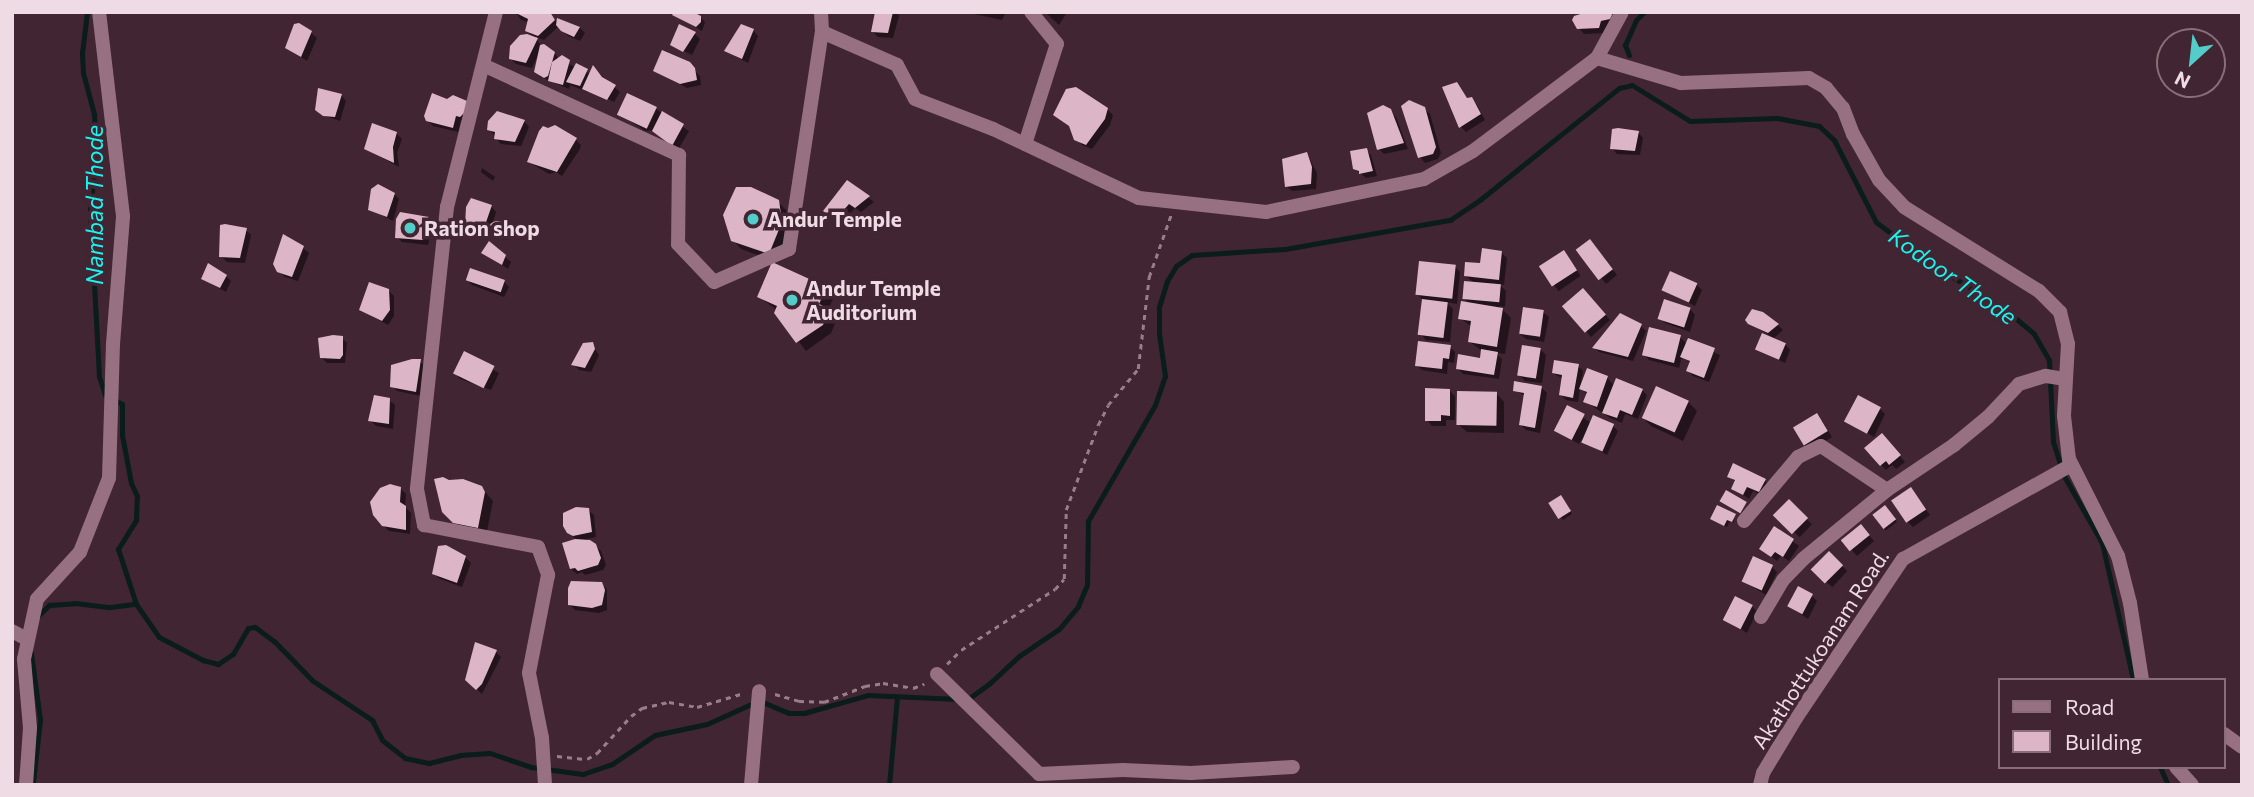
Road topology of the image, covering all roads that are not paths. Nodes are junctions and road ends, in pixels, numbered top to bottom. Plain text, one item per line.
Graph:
1 (99, 12) edge
2 (496, 12) edge
3 (821, 12) edge
4 (1031, 12) edge
5 (1622, 12) edge
6 (822, 32) junction
7 (1597, 58) junction
8 (482, 65) junction
9 (1025, 144) junction
10 (2055, 377) junction
11 (2071, 465) junction
12 (1887, 490) junction
13 (1744, 521) dead end
14 (1761, 617) dead end
15 (12, 631) edge
16 (28, 640) junction
17 (937, 674) road end
18 (2142, 678) edge
19 (759, 691) road end
20 (2226, 735) edge
21 (2242, 747) edge
22 (1293, 767) dead end
23 (2178, 769) edge
24 (545, 770) edge
25 (26, 785) edge
26 (751, 785) edge
27 (1760, 785) edge
28 (2192, 785) edge

1 - 16 street
2 - 8 street
3 - 6 street
4 - 9 street
5 - 7 street
6 - 8 street
6 - 9 street
7 - 9 street
7 - 10 street
8 - 24 street
10 - 11 street
10 - 12 street
11 - 18 street
11 - 27 street, Akathottukoanam Road.
12 - 13 street
12 - 14 street
15 - 16 street
16 - 25 street
17 - 22 street
19 - 26 street
20 - 21 street
23 - 28 street

